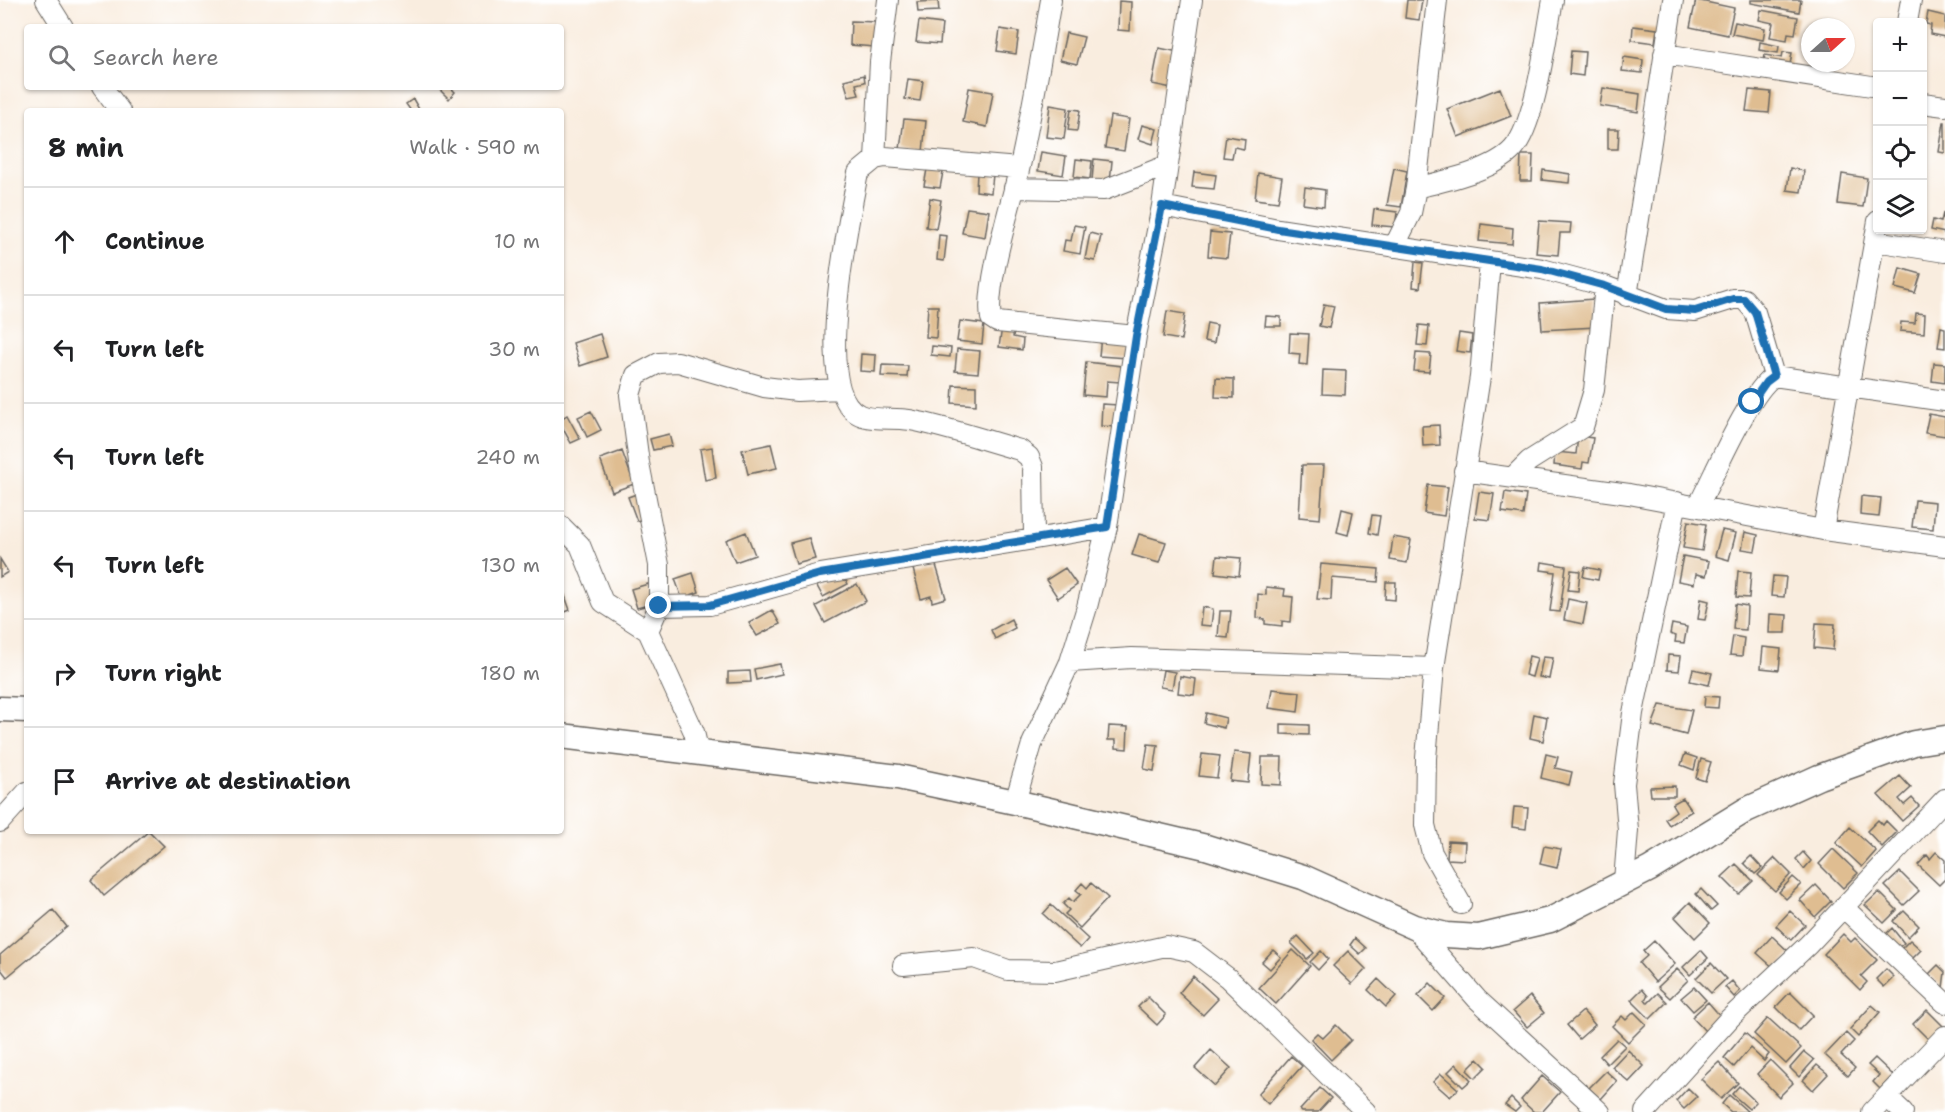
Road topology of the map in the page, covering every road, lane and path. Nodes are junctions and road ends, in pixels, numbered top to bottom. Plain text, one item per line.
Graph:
1 (45, 0) edge
2 (888, 0) edge
3 (1051, 0) edge
4 (1192, 0) edge
5 (1437, 0) edge
6 (1553, 0) edge
7 (1673, 0) edge
8 (1911, 0) edge
9 (1908, 18) edge
10 (61, 24) edge
11 (1664, 54) junction
12 (1873, 86) edge
13 (104, 90) edge
14 (1927, 104) edge
15 (1945, 106) edge
16 (118, 108) edge
17 (875, 159) junction
18 (1168, 165) junction
19 (1019, 168) junction
20 (1014, 188) junction
21 (1416, 188) junction
22 (1162, 206) junction
23 (1875, 234) edge
24 (1886, 234) edge
25 (1394, 247) junction
26 (1945, 252) edge
27 (1490, 262) junction
28 (1605, 286) junction
29 (1627, 296) junction
30 (1136, 336) junction
31 (1774, 376) junction
32 (1846, 385) junction
33 (840, 389) junction
34 (1945, 402) edge
35 (1464, 471) junction
36 (1513, 477) junction
37 (1677, 502) junction
38 (1698, 506) junction
39 (1107, 527) junction
40 (564, 529) edge
41 (1823, 530) junction
42 (1034, 537) junction
43 (1945, 546) edge
44 (659, 606) junction
45 (648, 631) junction
46 (1070, 662) junction
47 (1434, 668) junction
48 (0, 709) edge
49 (24, 710) edge
50 (564, 736) edge
51 (1945, 738) edge
52 (699, 754) junction
53 (24, 795) edge
54 (1945, 799) edge
55 (1015, 802) junction
56 (0, 822) edge
57 (1624, 881) junction
58 (1461, 904) dead end
59 (1843, 907) junction
60 (1414, 927) junction
61 (903, 965) dead end
62 (1945, 1003) edge
63 (1945, 1036) edge
64 (1887, 1097) junction
65 (1366, 1112) edge
66 (1600, 1112) edge
67 (1645, 1112) edge
68 (1872, 1112) edge
69 (1903, 1112) edge

1 - 10 street
2 - 17 street
3 - 19 street
4 - 18 street
5 - 21 street
6 - 21 street
7 - 11 street
8 - 9 street
11 - 12 street
11 - 29 street
13 - 16 street
14 - 15 street
17 - 19 street
17 - 33 street
18 - 20 street
18 - 22 street
19 - 20 street
20 - 30 street
21 - 25 street
22 - 25 street
22 - 30 street
23 - 32 street
24 - 26 street
25 - 27 street
27 - 28 street
27 - 35 street
28 - 29 street
28 - 36 street
29 - 31 street
30 - 39 street
31 - 32 street
31 - 38 street
32 - 34 street
32 - 41 street
33 - 42 street
33 - 44 street
35 - 36 street
35 - 47 street
36 - 37 street
37 - 38 street
37 - 57 street
38 - 41 street
39 - 42 street
39 - 46 street
40 - 45 street
41 - 43 street
42 - 44 street
44 - 45 street
45 - 52 street
46 - 47 street
46 - 55 street
47 - 58 street
48 - 49 main road
50 - 52 main road
51 - 57 main road
52 - 55 main road
53 - 56 street
54 - 59 street
55 - 60 main road
57 - 60 main road
59 - 62 street
59 - 67 street
60 - 66 street
61 - 65 street
63 - 64 street
64 - 68 street
64 - 69 street

